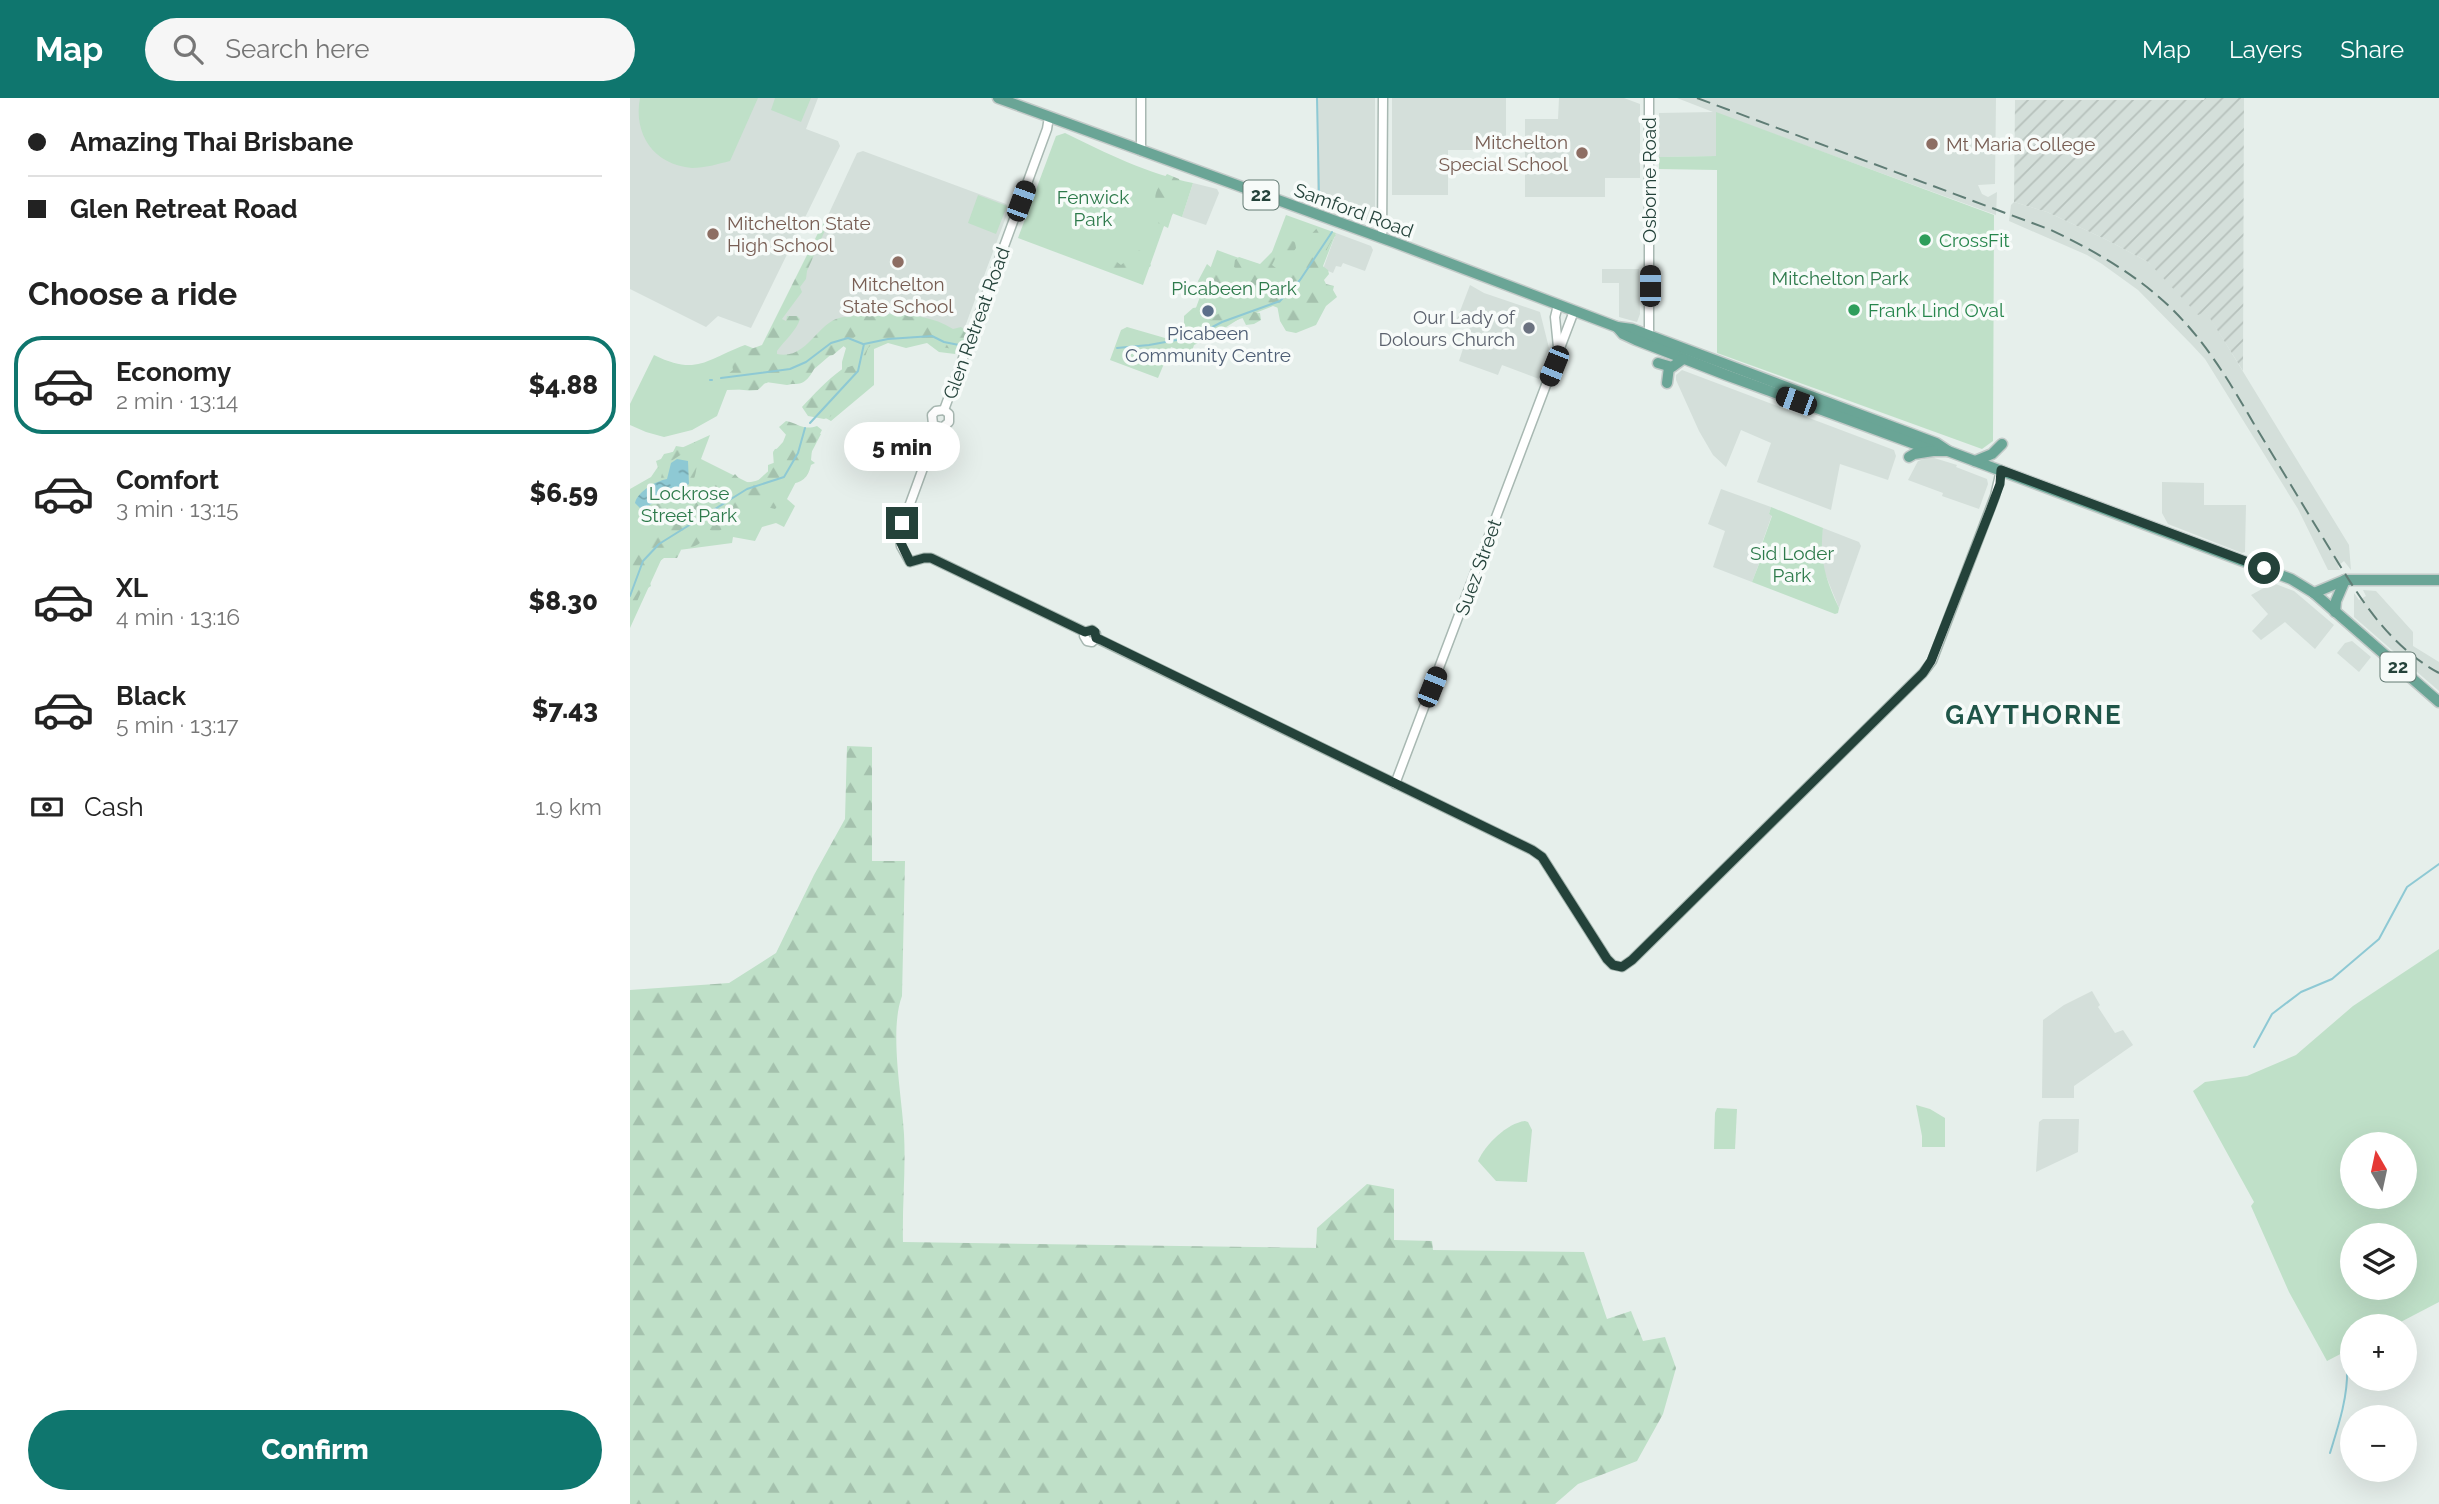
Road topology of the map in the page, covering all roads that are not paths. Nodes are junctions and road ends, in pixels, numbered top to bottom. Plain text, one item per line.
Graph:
1 (998, 98) edge
2 (1141, 98) edge
3 (1383, 98) edge
4 (1649, 98) edge
5 (1049, 117) junction
6 (1141, 151) junction
7 (1382, 238) junction
8 (1558, 305) junction
9 (1574, 311) junction
10 (1649, 340) junction
11 (1559, 350) junction
12 (1683, 359) junction
13 (1658, 363) dead end
14 (1670, 367) junction
15 (1667, 383) dead end
16 (944, 410) junction
17 (938, 427) junction
18 (2002, 444) dead end
19 (1934, 451) junction
20 (1948, 451) junction
21 (1909, 457) dead end
22 (1975, 461) junction
23 (2001, 470) junction
24 (2345, 580) junction
25 (2439, 580) edge
26 (2314, 593) junction
27 (2335, 612) junction
28 (2439, 702) edge
29 (1395, 784) junction

1 - 5 main road, Samford Road / 22
2 - 6 street
3 - 7 street
4 - 10 street, Osborne Road
5 - 6 main road, Samford Road / 22
5 - 16 street, Glen Retreat Road
6 - 7 main road, Samford Road / 22
7 - 8 main road, Samford Road / 22
8 - 9 main road, Samford Road / 22
8 - 11 street, Suez Street
9 - 10 main road, Samford Road / 22
9 - 11 street, Suez Street
10 - 12 main road, Samford Road / 22
10 - 20 main road, Samford Road / 22
11 - 29 street, Suez Street
12 - 14 main road
12 - 19 main road, Samford Road / 22
13 - 14 main road
14 - 15 main road
16 - 17 street, Glen Retreat Road
16 - 17 street, Glen Retreat Road
17 - 29 street, Glen Retreat Road
18 - 22 main road
19 - 20 main road, Samford Road / 22
19 - 21 main road
20 - 22 main road, Samford Road / 22
22 - 23 main road, Samford Road / 22
23 - 26 main road, Samford Road / 22
23 - 29 street
24 - 25 main road
24 - 26 main road
24 - 27 main road
26 - 27 main road, Samford Road / 22
27 - 28 main road, Samford Road / 22

